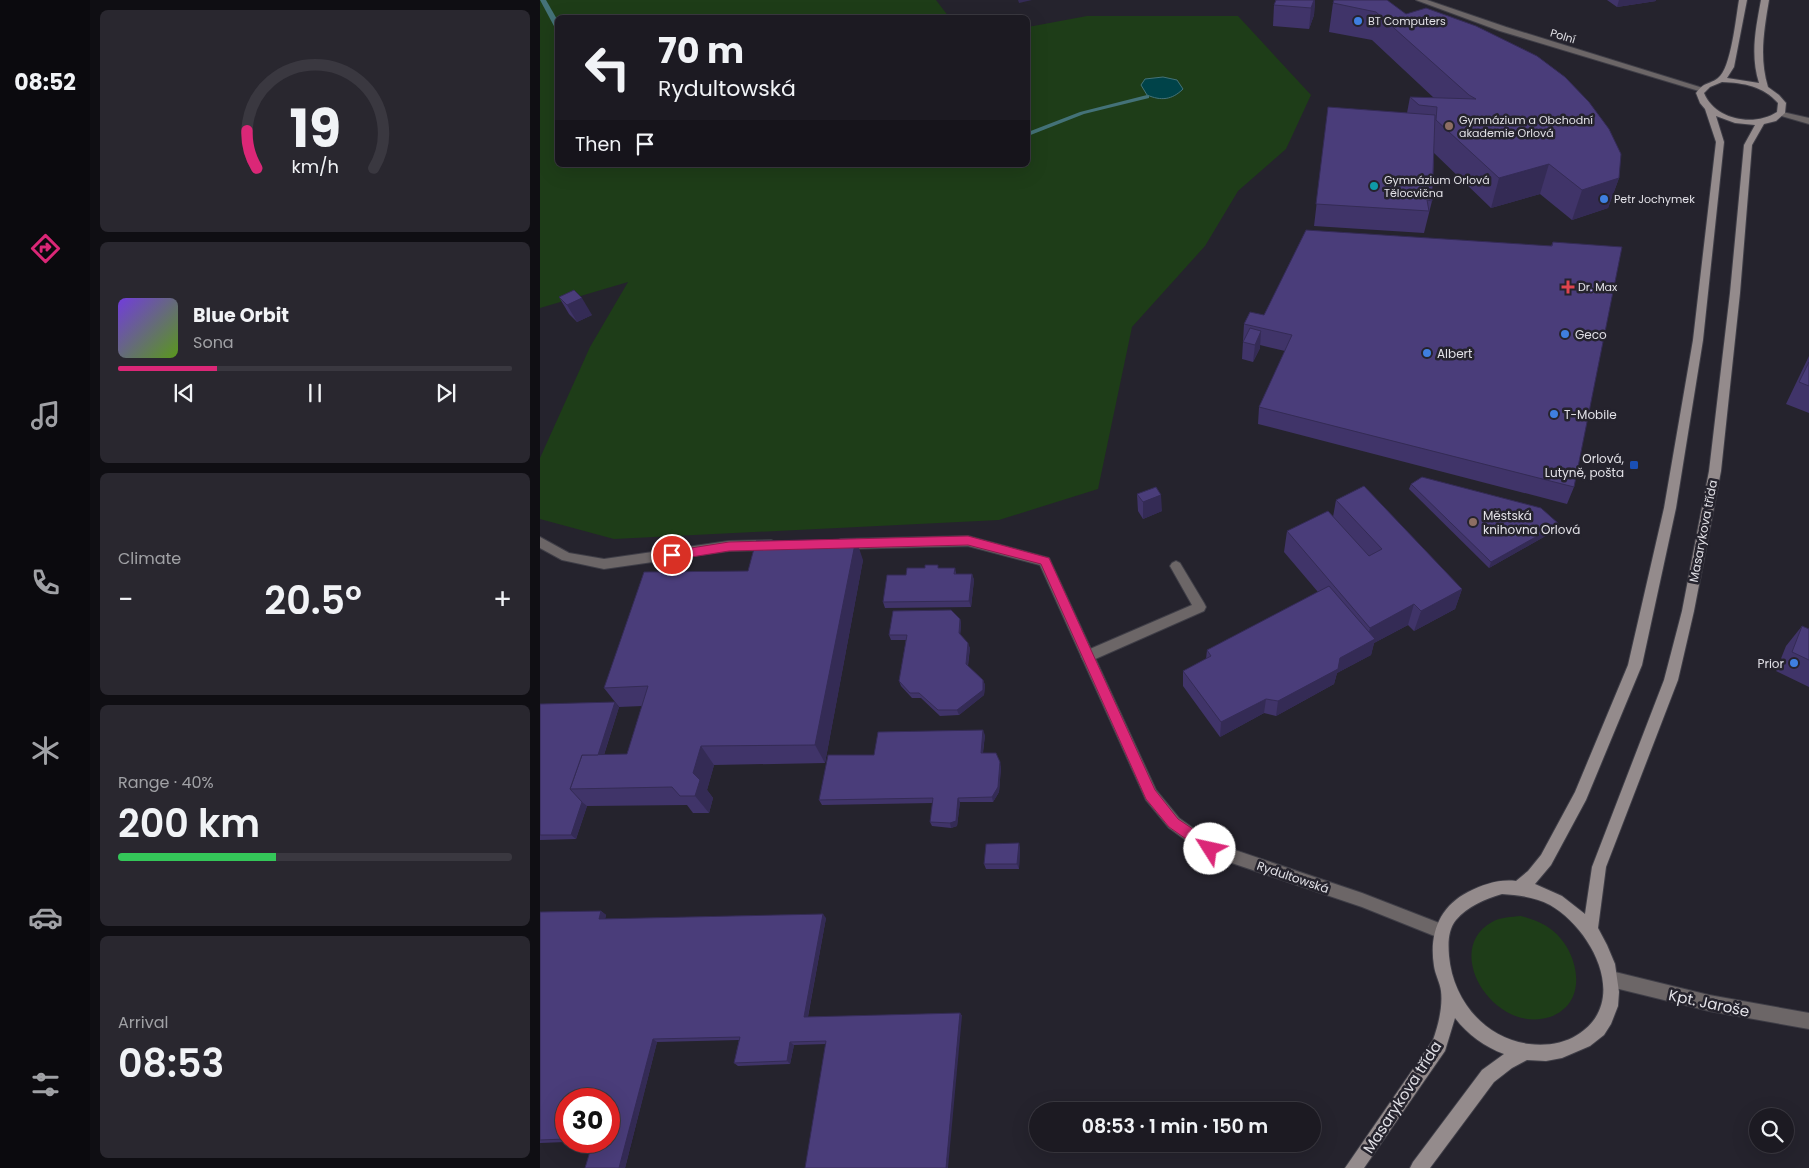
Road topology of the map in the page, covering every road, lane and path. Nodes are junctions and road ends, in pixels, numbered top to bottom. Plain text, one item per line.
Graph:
1 (1420, 0) edge
2 (1743, 0) edge
3 (1765, 0) edge
4 (1721, 80) junction
5 (1764, 88) junction
6 (1702, 89) junction
7 (1709, 109) junction
8 (1780, 113) junction
9 (1809, 121) edge
10 (1761, 122) junction
11 (540, 542) edge
12 (828, 544) edge
13 (789, 545) edge
14 (1176, 566) dead end
15 (1088, 656) junction
16 (1519, 888) junction
17 (1590, 929) junction
18 (1442, 931) junction
19 (1611, 979) junction
20 (1449, 994) junction
21 (1809, 1021) edge
22 (1525, 1052) junction
23 (1354, 1168) edge
24 (1419, 1168) edge

1 - 6 street, Polní
2 - 4 street
3 - 5 street
4 - 5 street
4 - 6 street
5 - 8 street
6 - 7 street
7 - 10 street
7 - 16 street
8 - 9 street
8 - 10 street
10 - 17 street, Masarykova třída
11 - 13 street
12 - 15 street, Rydultowská
14 - 15 street
15 - 18 street, Rydultowská
16 - 17 street
16 - 18 street
17 - 19 street
18 - 20 street
19 - 21 street, Kpt. Jaroše
19 - 22 street
20 - 22 street
20 - 23 street, Masarykova třída
22 - 24 street

